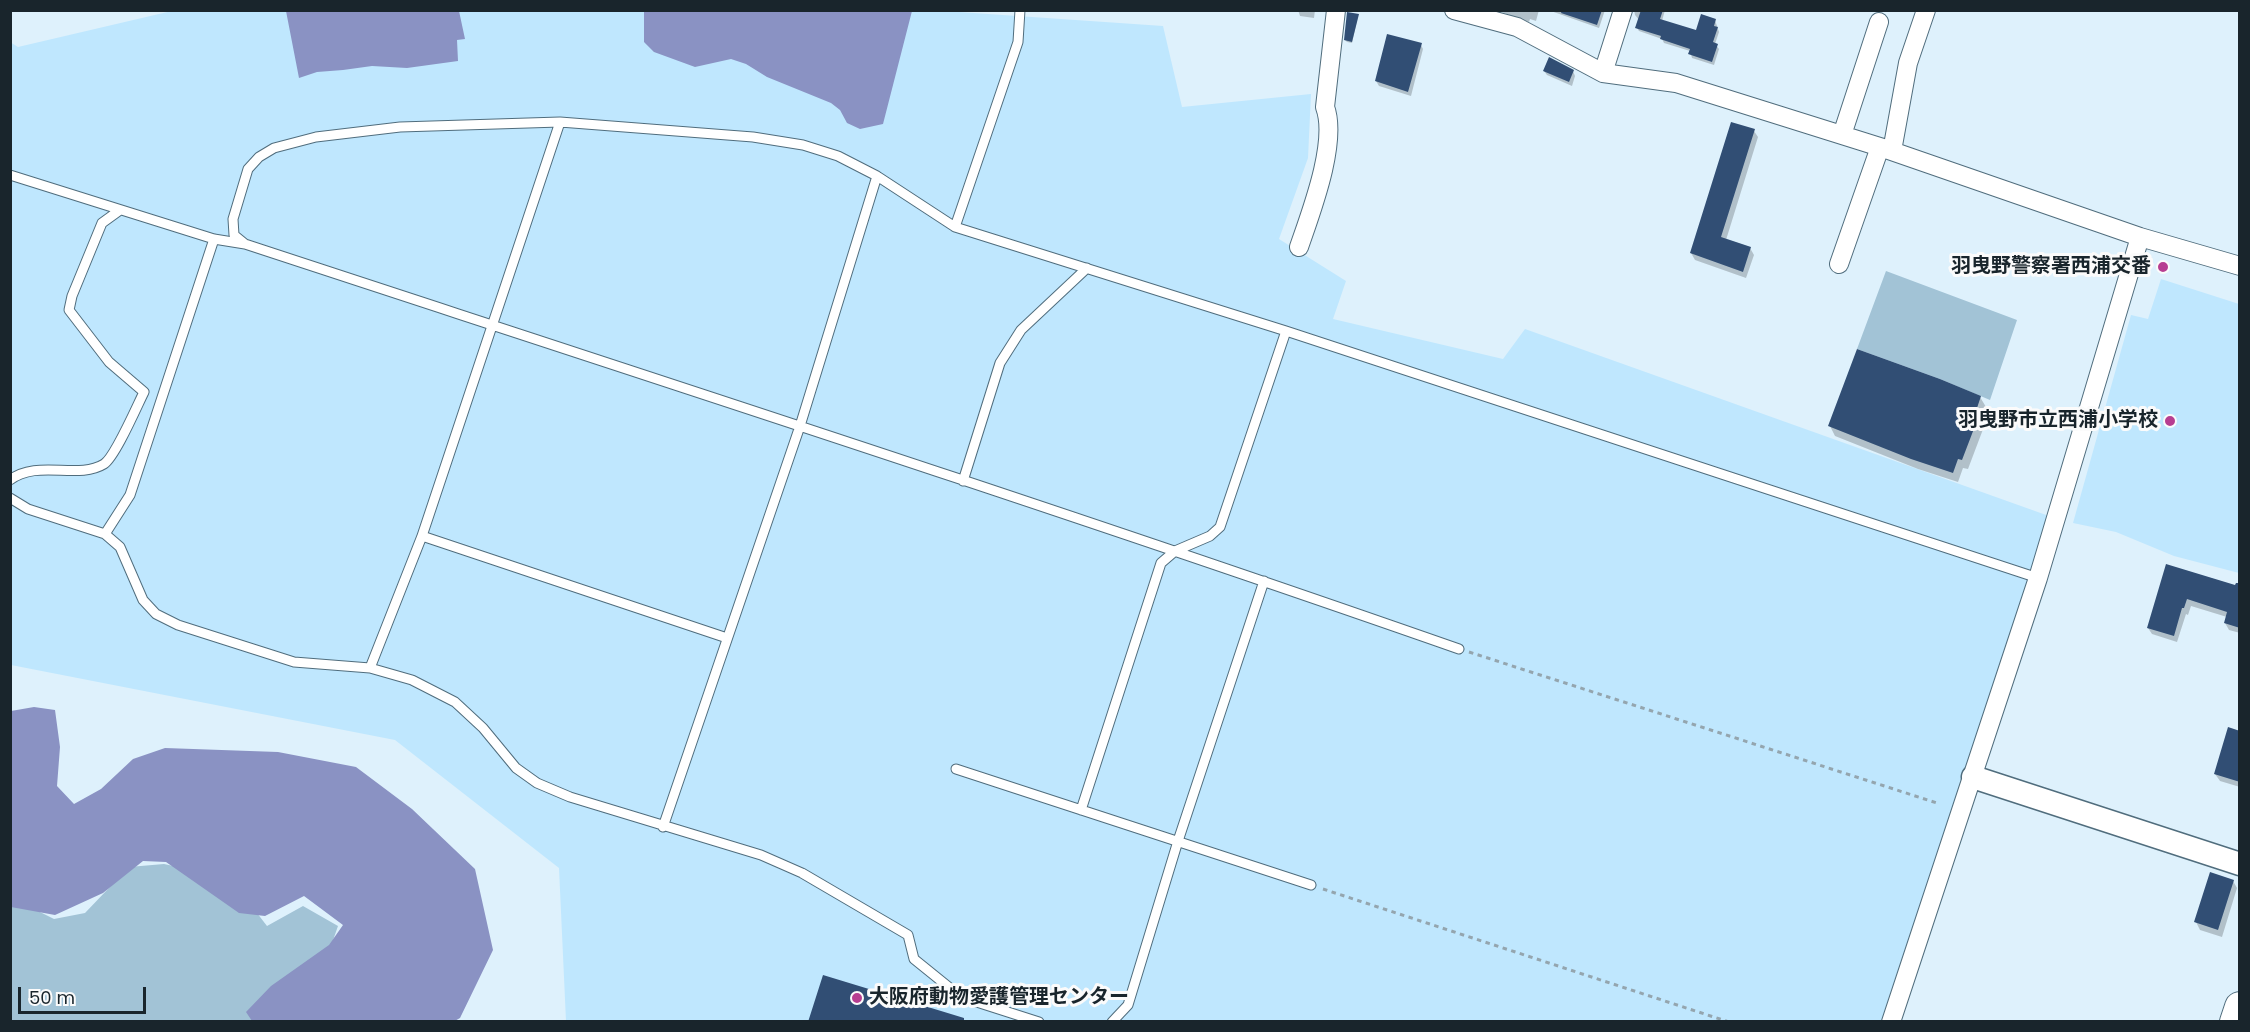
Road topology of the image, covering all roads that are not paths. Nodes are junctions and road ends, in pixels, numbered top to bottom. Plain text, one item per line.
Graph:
1 (1020, 10) edge
2 (1336, 10) edge
3 (1454, 10) edge
4 (1623, 10) edge
5 (1926, 10) edge
6 (1879, 22) dead end
7 (1603, 73) junction
8 (560, 122) junction
9 (1842, 135) junction
10 (1886, 149) junction
11 (10, 175) edge
12 (877, 176) junction
13 (120, 210) junction
14 (955, 227) junction
15 (2140, 237) junction
16 (214, 239) junction
17 (245, 244) junction
18 (1299, 247) dead end
19 (1839, 264) dead end
20 (2240, 266) edge
21 (1087, 268) junction
22 (492, 325) junction
23 (1286, 331) junction
24 (144, 392) junction
25 (162, 397) junction
26 (800, 426) junction
27 (11, 479) edge
28 (963, 481) junction
29 (10, 498) edge
30 (105, 534) junction
31 (422, 536) junction
32 (1175, 551) junction
33 (2038, 579) junction
34 (1264, 581) junction
35 (727, 638) junction
36 (1459, 649) road end
37 (370, 668) junction
38 (956, 769) dead end
39 (1973, 777) junction
40 (1081, 810) junction
41 (663, 827) junction
42 (1178, 841) junction
43 (2240, 864) edge
44 (1311, 885) road end
45 (2240, 1007) edge
46 (1039, 1022) edge
47 (1112, 1022) edge
48 (1891, 1022) edge
49 (2235, 1022) edge

1 - 14 lane
2 - 18 street
3 - 7 street
4 - 7 street
5 - 10 street
6 - 9 street
7 - 9 street
8 - 12 lane
8 - 17 lane
8 - 22 lane
9 - 10 street
10 - 15 street
10 - 19 street
11 - 13 lane
12 - 14 lane
12 - 26 lane
13 - 16 lane
13 - 24 lane
14 - 21 lane
15 - 20 street
15 - 33 street
16 - 17 lane
16 - 25 lane
17 - 22 lane
21 - 23 lane
21 - 28 lane
22 - 26 lane
22 - 31 lane
23 - 32 lane
23 - 33 lane
24 - 25 lane
24 - 27 lane
25 - 30 lane
26 - 28 lane
26 - 35 lane
28 - 32 lane
29 - 30 lane
30 - 37 lane
31 - 35 lane
31 - 37 lane
32 - 34 lane
32 - 40 lane
33 - 39 street
34 - 36 lane
34 - 42 lane
35 - 41 lane
37 - 41 lane
38 - 40 lane
39 - 43 street
39 - 48 street
40 - 42 lane
41 - 46 lane
42 - 44 lane
42 - 47 lane
45 - 49 highway

